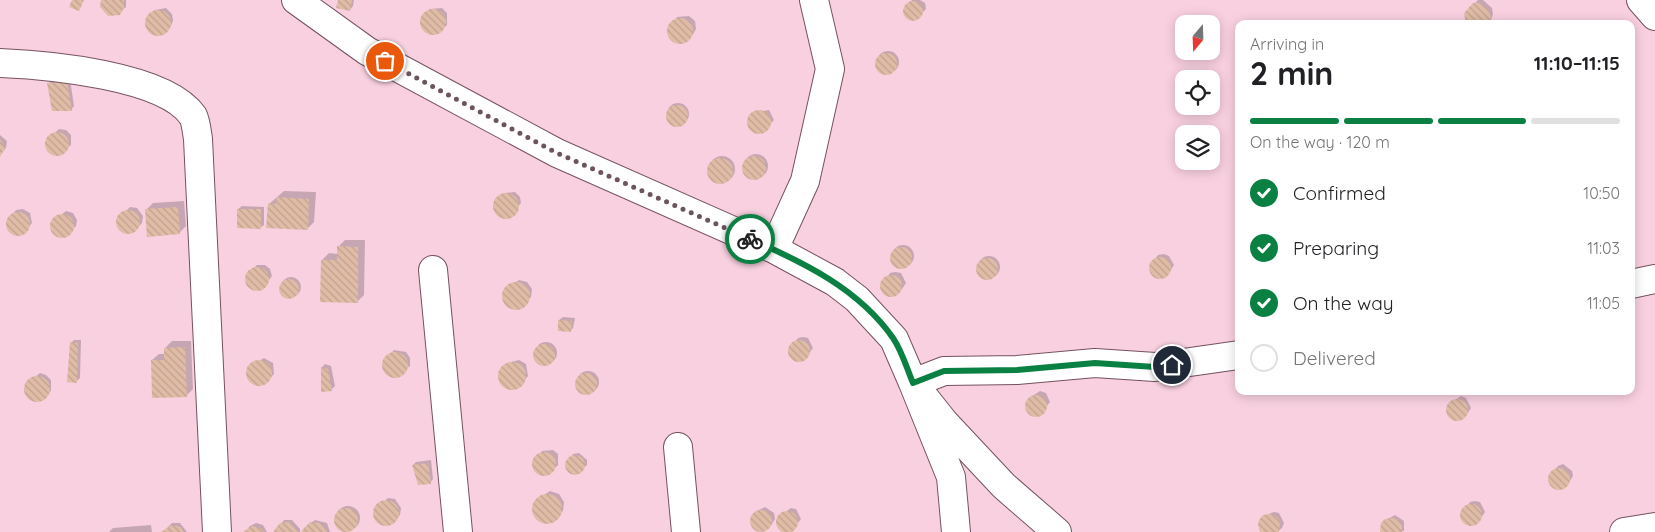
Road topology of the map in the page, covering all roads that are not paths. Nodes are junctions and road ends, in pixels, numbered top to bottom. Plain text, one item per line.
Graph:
1 (296, 0) edge
2 (814, 0) edge
3 (1641, 0) edge
4 (1655, 16) edge
5 (0, 63) edge
6 (774, 249) junction
7 (433, 270) dead end
8 (1655, 279) edge
9 (1635, 283) edge
10 (1235, 356) edge
11 (913, 383) junction
12 (678, 447) dead end
13 (1004, 486) junction
14 (1655, 527) edge
15 (217, 532) edge
16 (458, 532) edge
17 (686, 532) edge
18 (958, 532) edge
19 (1058, 532) edge
20 (1624, 532) edge

1 - 6 street
2 - 6 street
3 - 4 street
5 - 15 street
6 - 11 street
7 - 16 street
8 - 9 street
10 - 11 street
11 - 13 street
11 - 18 street
12 - 17 street
13 - 18 street
13 - 19 street
14 - 20 street

